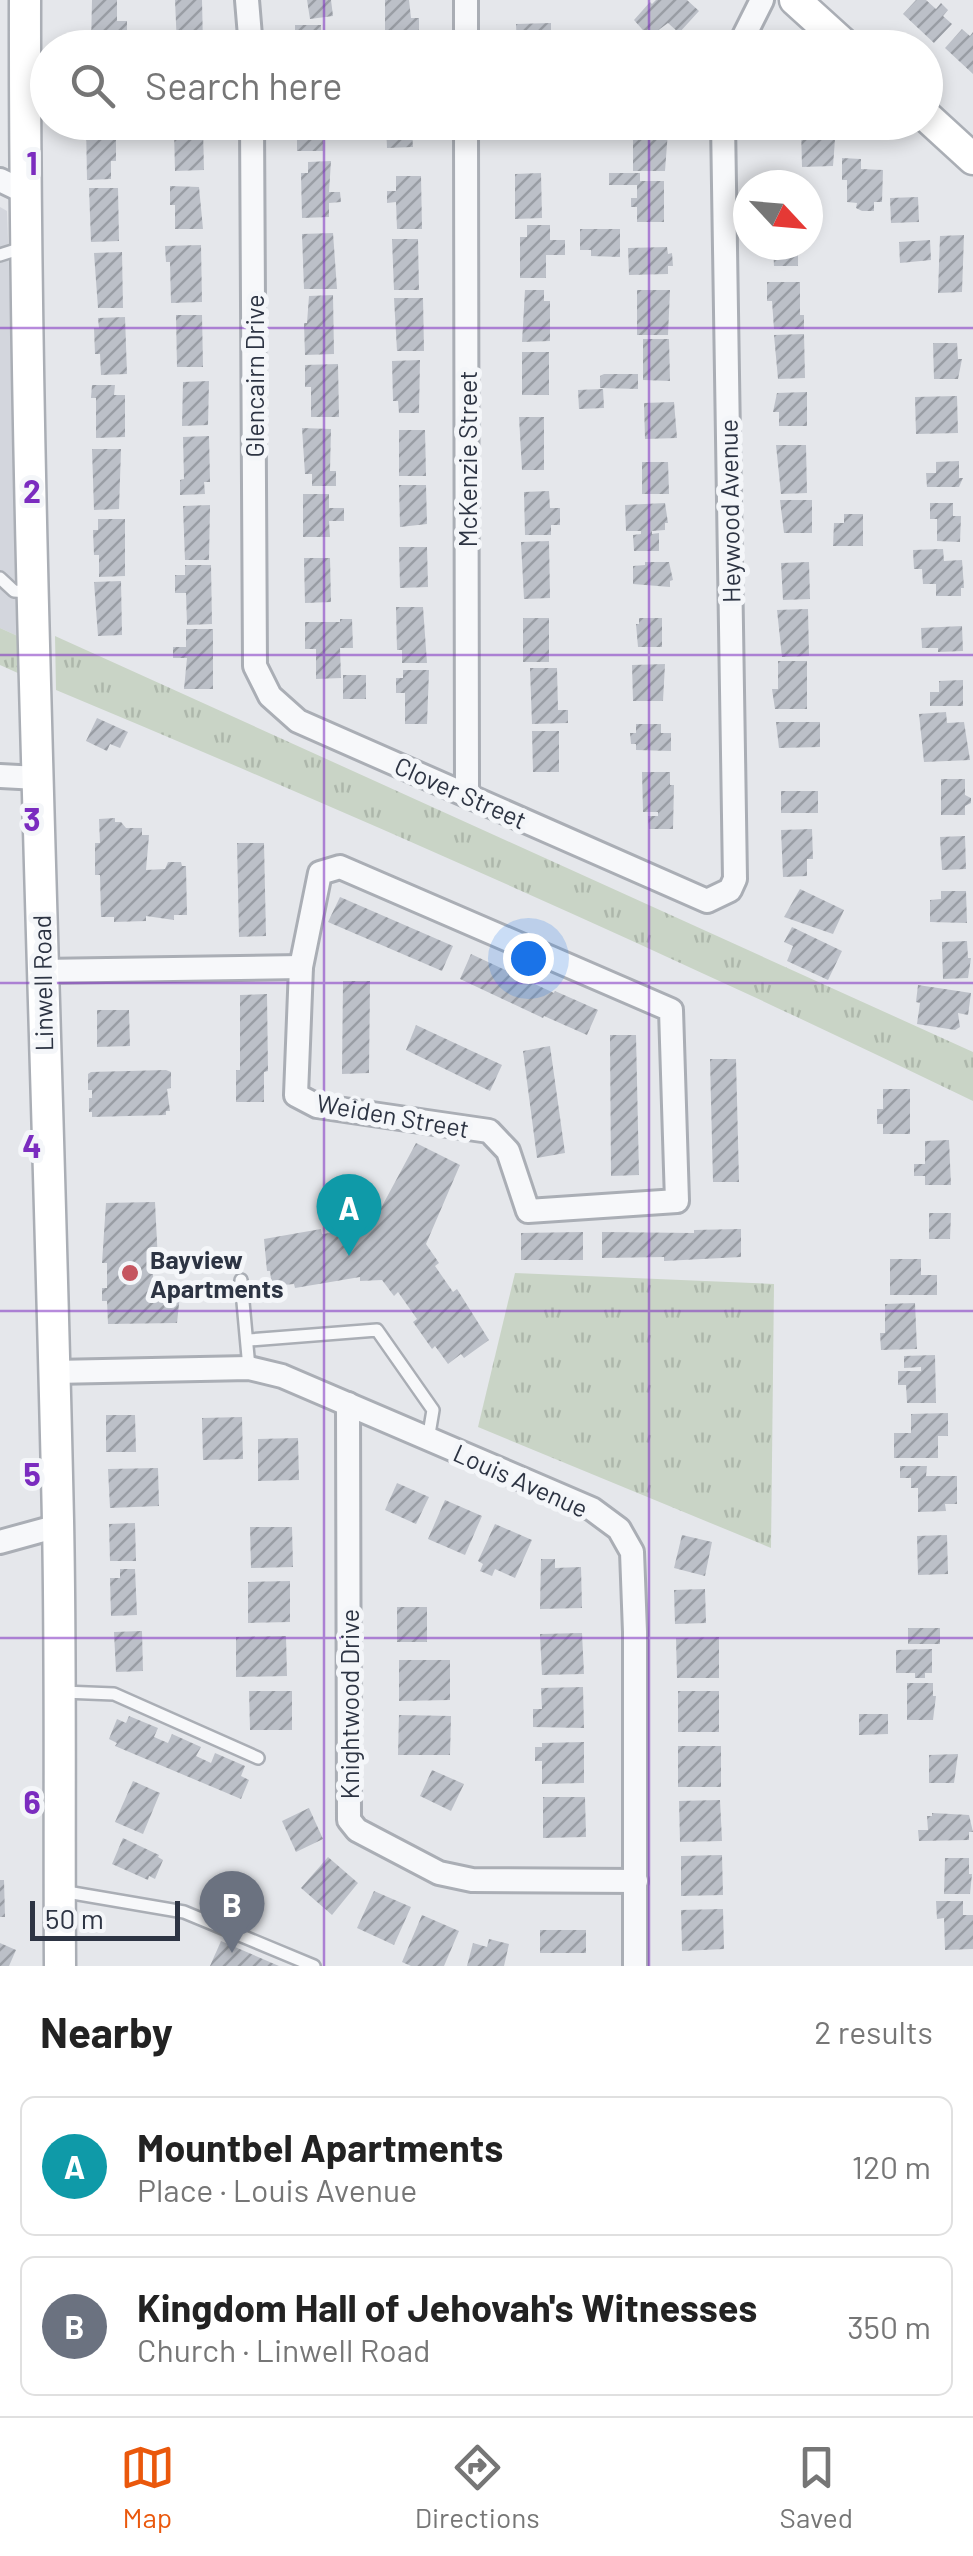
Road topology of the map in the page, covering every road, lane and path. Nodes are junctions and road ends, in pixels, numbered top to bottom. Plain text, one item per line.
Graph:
1 (25, 0) edge
2 (247, 0) edge
3 (466, 0) edge
4 (762, 0) edge
5 (795, 0) edge
6 (250, 30) edge
7 (466, 30) edge
8 (747, 30) edge
9 (828, 30) edge
10 (943, 131) edge
11 (252, 140) edge
12 (466, 140) edge
13 (723, 140) edge
14 (973, 158) edge
15 (12, 186) edge
16 (13, 251) edge
17 (0, 578) edge
18 (34, 592) junction
19 (256, 630) joint
20 (0, 776) edge
21 (38, 778) junction
22 (467, 795) junction
23 (722, 894) joint
24 (301, 968) junction
25 (42, 971) junction
26 (241, 1280) dead end
27 (249, 1340) junction
28 (249, 1368) junction
29 (54, 1372) junction
30 (348, 1404) junction
31 (428, 1440) junction
32 (58, 1526) junction
33 (0, 1542) edge
34 (58, 1692) junction
35 (258, 1758) dead end
36 (636, 1881) junction
37 (60, 1891) junction
38 (60, 1966) edge
39 (314, 1966) edge
40 (635, 1966) edge

1 - 15 main road, Linwell Road
2 - 6 street
3 - 7 street
4 - 8 street
5 - 9 main road
10 - 14 main road
11 - 19 street, Glencairn Drive
12 - 22 street, McKenzie Street
13 - 23 street, Heywood Avenue
15 - 16 main road, Linwell Road
16 - 18 main road, Linwell Road
17 - 18 lane
18 - 21 main road, Linwell Road
19 - 22 street, Clover Street
20 - 21 street
21 - 25 main road, Linwell Road
22 - 23 street, Clover Street
24 - 24 street, Weiden Street
24 - 25 street
25 - 29 main road, Linwell Road
26 - 27 lane
27 - 28 lane
27 - 31 lane
28 - 29 street, Louis Avenue
28 - 30 street, Louis Avenue
29 - 32 main road, Linwell Road
30 - 31 street, Louis Avenue
30 - 36 street, Knightwood Drive
31 - 36 street, Louis Avenue
32 - 33 street
32 - 34 main road, Linwell Road
34 - 35 lane
34 - 37 main road, Linwell Road
36 - 40 street, Louis Avenue
37 - 38 main road, Linwell Road
37 - 39 lane

